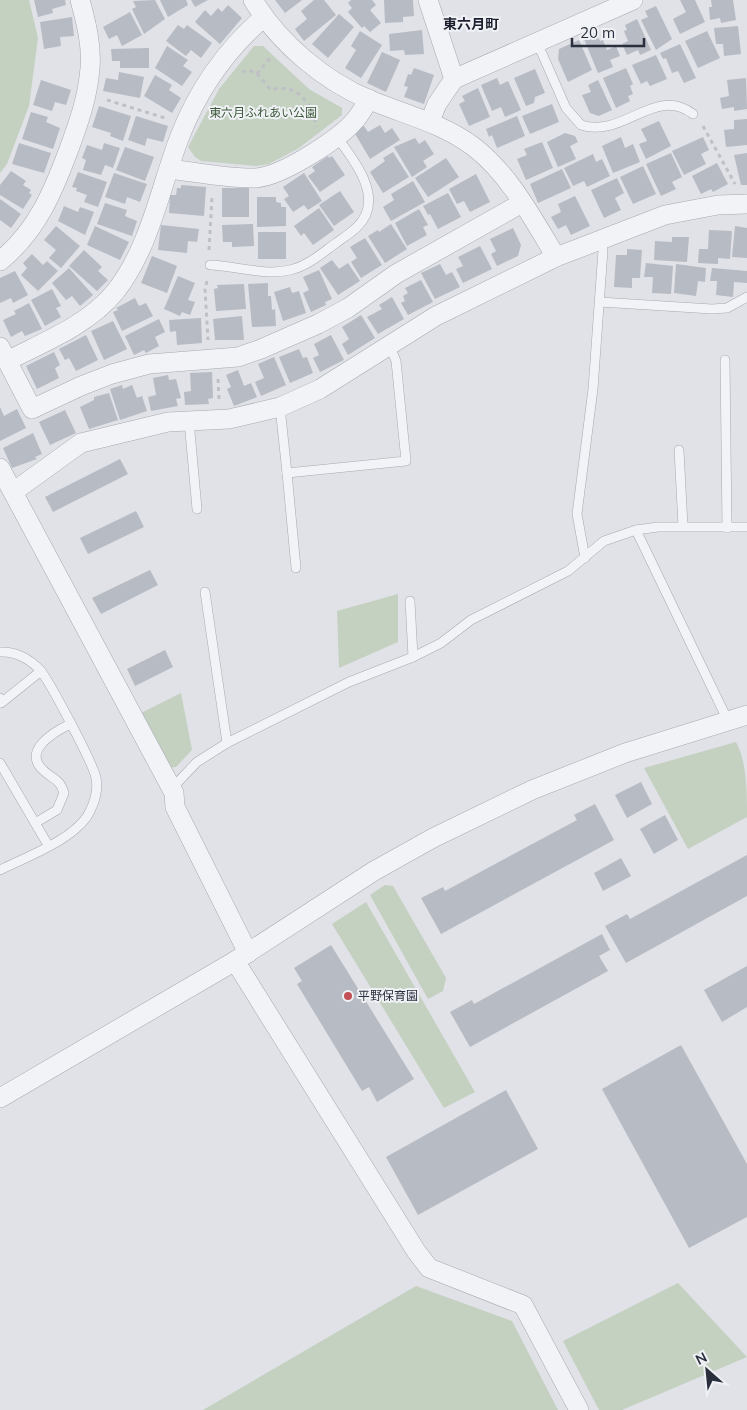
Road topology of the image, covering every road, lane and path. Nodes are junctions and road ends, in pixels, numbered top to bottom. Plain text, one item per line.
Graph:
1 (80, 0) edge
2 (253, 0) edge
3 (428, 0) edge
4 (633, 0) edge
5 (602, 7) edge
6 (264, 16) junction
7 (537, 42) junction
8 (276, 51) dead end
9 (238, 73) dead end
10 (256, 74) junction
11 (454, 79) junction
12 (87, 94) junction
13 (369, 100) junction
14 (694, 114) joint
15 (430, 121) junction
16 (184, 126) junction
17 (316, 129) dead end
18 (336, 136) junction
19 (169, 169) junction
20 (522, 203) junction
21 (742, 204) edge
22 (600, 240) junction
23 (556, 257) junction
24 (0, 260) edge
25 (210, 264) dead end
26 (747, 297) edge
27 (600, 302) junction
28 (390, 347) junction
29 (4, 354) edge
30 (217, 360) junction
31 (725, 360) dead end
32 (280, 407) junction
33 (219, 420) junction
34 (189, 421) junction
35 (679, 450) dead end
36 (0, 468) edge
37 (287, 473) junction
38 (8, 491) edge
39 (197, 509) dead end
40 (682, 526) junction
41 (747, 526) edge
42 (727, 528) junction
43 (636, 530) junction
44 (586, 558) junction
45 (296, 568) dead end
46 (205, 592) dead end
47 (410, 601) dead end
48 (0, 652) edge
49 (413, 657) junction
50 (41, 671) junction
51 (0, 698) edge
52 (747, 715) edge
53 (728, 721) junction
54 (70, 724) junction
55 (227, 743) junction
56 (0, 763) edge
57 (174, 793) junction
58 (35, 823) junction
59 (48, 845) junction
60 (0, 870) edge
61 (241, 957) junction
62 (0, 1098) edge
63 (579, 1410) edge

1 - 12 street
2 - 6 street
3 - 11 street
4 - 5 street
5 - 7 street
6 - 13 street
6 - 16 street
7 - 11 street
7 - 14 lane
8 - 10 path
9 - 10 path
10 - 17 path
11 - 15 street
12 - 16 path
12 - 24 street
13 - 15 street
13 - 18 street
14 - 21 path
15 - 20 street
16 - 19 street
18 - 19 street
18 - 25 lane
19 - 29 street
20 - 23 street
20 - 30 street
21 - 22 street
22 - 23 street
22 - 27 lane
23 - 28 street
26 - 27 lane
27 - 44 lane
28 - 32 street
28 - 37 lane
29 - 30 street
30 - 33 path
31 - 42 lane
32 - 33 street
32 - 37 lane
33 - 34 street
34 - 38 street
34 - 39 lane
35 - 40 lane
36 - 38 street
37 - 45 lane
38 - 57 street
40 - 42 lane
40 - 43 lane
41 - 42 lane
43 - 44 lane
43 - 53 lane
44 - 49 lane
46 - 55 lane
47 - 49 lane
48 - 50 lane
49 - 55 lane
50 - 51 lane
50 - 54 lane
52 - 53 street
53 - 61 street
54 - 58 lane
54 - 59 lane
55 - 57 lane
56 - 58 lane
57 - 61 street
58 - 59 lane
59 - 60 lane
61 - 62 street
61 - 63 street

